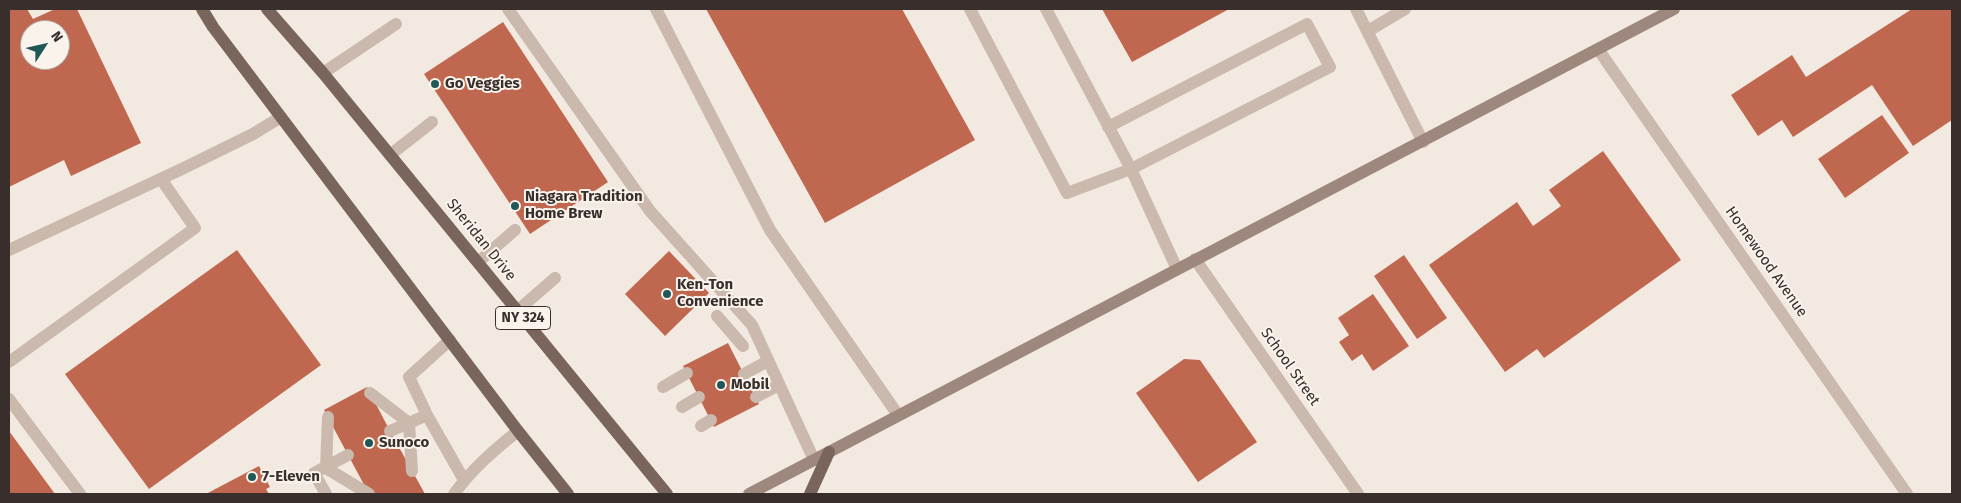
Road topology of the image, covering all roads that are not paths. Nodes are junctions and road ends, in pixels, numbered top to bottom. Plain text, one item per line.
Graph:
1 (202, 9) edge
2 (267, 9) edge
3 (508, 9) edge
4 (656, 9) edge
5 (970, 9) edge
6 (1046, 9) edge
7 (1356, 9) edge
8 (1405, 9) edge
9 (1674, 9) edge
10 (396, 24) dead end
11 (1368, 31) junction
12 (1598, 49) junction
13 (323, 74) junction
14 (281, 117) junction
15 (432, 122) dead end
16 (1108, 127) junction
17 (1423, 142) junction
18 (390, 155) junction
19 (1131, 169) junction
20 (161, 179) junction
21 (515, 230) dead end
22 (9, 250) edge
23 (1195, 259) junction
24 (478, 262) junction
25 (1178, 269) junction
26 (555, 278) dead end
27 (517, 311) junction
28 (717, 316) dead end
29 (757, 338) junction
30 (450, 340) junction
31 (768, 361) junction
32 (9, 362) edge
33 (687, 374) dead end
34 (744, 374) dead end
35 (779, 385) junction
36 (663, 387) dead end
37 (370, 393) dead end
38 (699, 397) dead end
39 (756, 398) dead end
40 (9, 399) edge
41 (682, 406) dead end
42 (427, 415) junction
43 (898, 415) junction
44 (328, 417) dead end
45 (409, 423) junction
46 (390, 431) dead end
47 (518, 431) junction
48 (829, 452) junction
49 (348, 455) dead end
50 (814, 460) junction
51 (326, 468) junction
52 (412, 471) dead end
53 (464, 480) junction
54 (80, 494) edge
55 (326, 494) edge
56 (369, 494) edge
57 (454, 494) edge
58 (568, 494) edge
59 (667, 494) edge
60 (749, 494) edge
61 (810, 494) edge
62 (1358, 494) edge
63 (1907, 494) edge

1 - 14 main road
2 - 13 main road, Sheridan Drive / NY 324
3 - 29 street
4 - 43 street
5 - 19 street
6 - 16 street
7 - 11 street
8 - 11 street
9 - 12 main road
10 - 13 street
11 - 17 street
12 - 17 main road
12 - 63 street, Homewood Avenue
13 - 18 main road, Sheridan Drive / NY 324
14 - 20 street
14 - 30 main road
15 - 18 street
16 - 19 street
16 - 19 street
17 - 23 main road
18 - 24 main road, Sheridan Drive / NY 324
19 - 25 street
20 - 22 street
20 - 32 street
21 - 24 street
23 - 25 main road
23 - 62 street, School Street
24 - 27 main road, Sheridan Drive / NY 324
25 - 43 main road
26 - 27 street
27 - 59 main road, Sheridan Drive / NY 324
28 - 29 street
29 - 31 street
30 - 42 street
30 - 47 main road
31 - 34 street
31 - 35 street
33 - 36 street
35 - 39 street
35 - 50 street
37 - 45 street
38 - 41 street
40 - 54 street
42 - 45 street
42 - 53 street
43 - 48 main road
44 - 51 street
45 - 46 street
45 - 52 street
47 - 53 street
47 - 58 main road
48 - 50 main road
48 - 61 main road
49 - 51 street
50 - 60 main road
51 - 55 street
51 - 56 street
53 - 57 street

